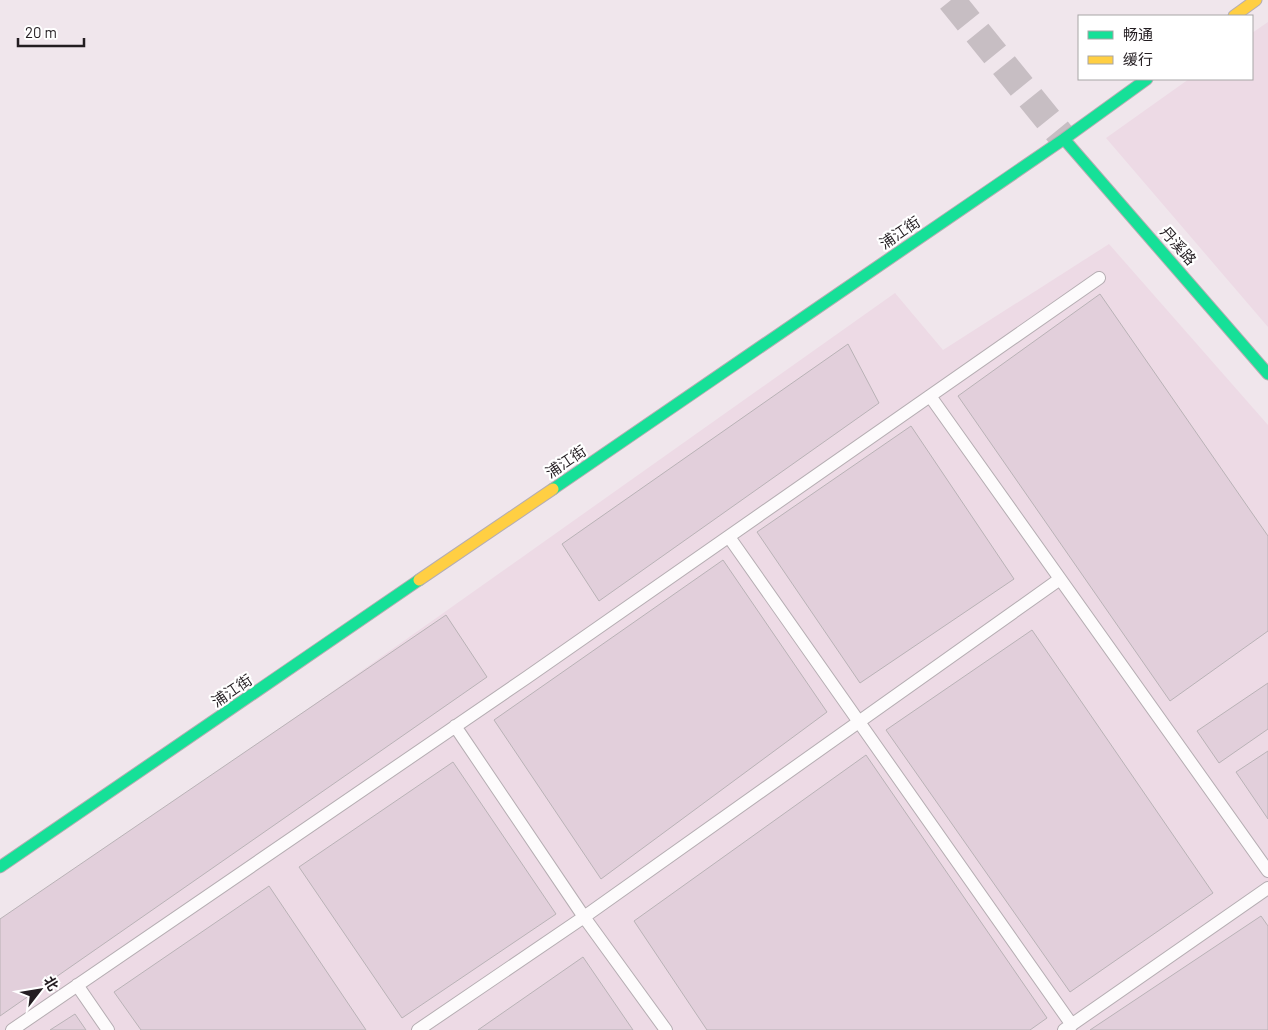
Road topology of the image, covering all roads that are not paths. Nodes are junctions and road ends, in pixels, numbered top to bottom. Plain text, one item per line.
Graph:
1 (1256, 0) edge
2 (1235, 15) edge
3 (1146, 80) edge
4 (1064, 139) junction
5 (1099, 278) dead end
6 (1268, 374) edge
7 (930, 396) junction
8 (729, 536) junction
9 (1060, 579) junction
10 (859, 722) junction
11 (455, 726) junction
12 (0, 867) edge
13 (1268, 871) edge
14 (1268, 888) edge
15 (584, 917) junction
16 (77, 985) junction
17 (1068, 1027) edge
18 (12, 1030) edge
19 (108, 1030) edge
20 (418, 1030) edge
21 (666, 1030) edge

1 - 2 street
3 - 4 street, 浦江街
4 - 6 street, 丹溪路
4 - 12 street, 浦江街
5 - 7 lane
7 - 8 lane
7 - 9 lane
8 - 10 lane
8 - 11 lane
9 - 10 lane
9 - 13 lane
10 - 15 lane
10 - 17 lane
11 - 15 lane
11 - 16 lane
14 - 17 lane
15 - 20 lane
15 - 21 lane
16 - 18 lane
16 - 19 lane

